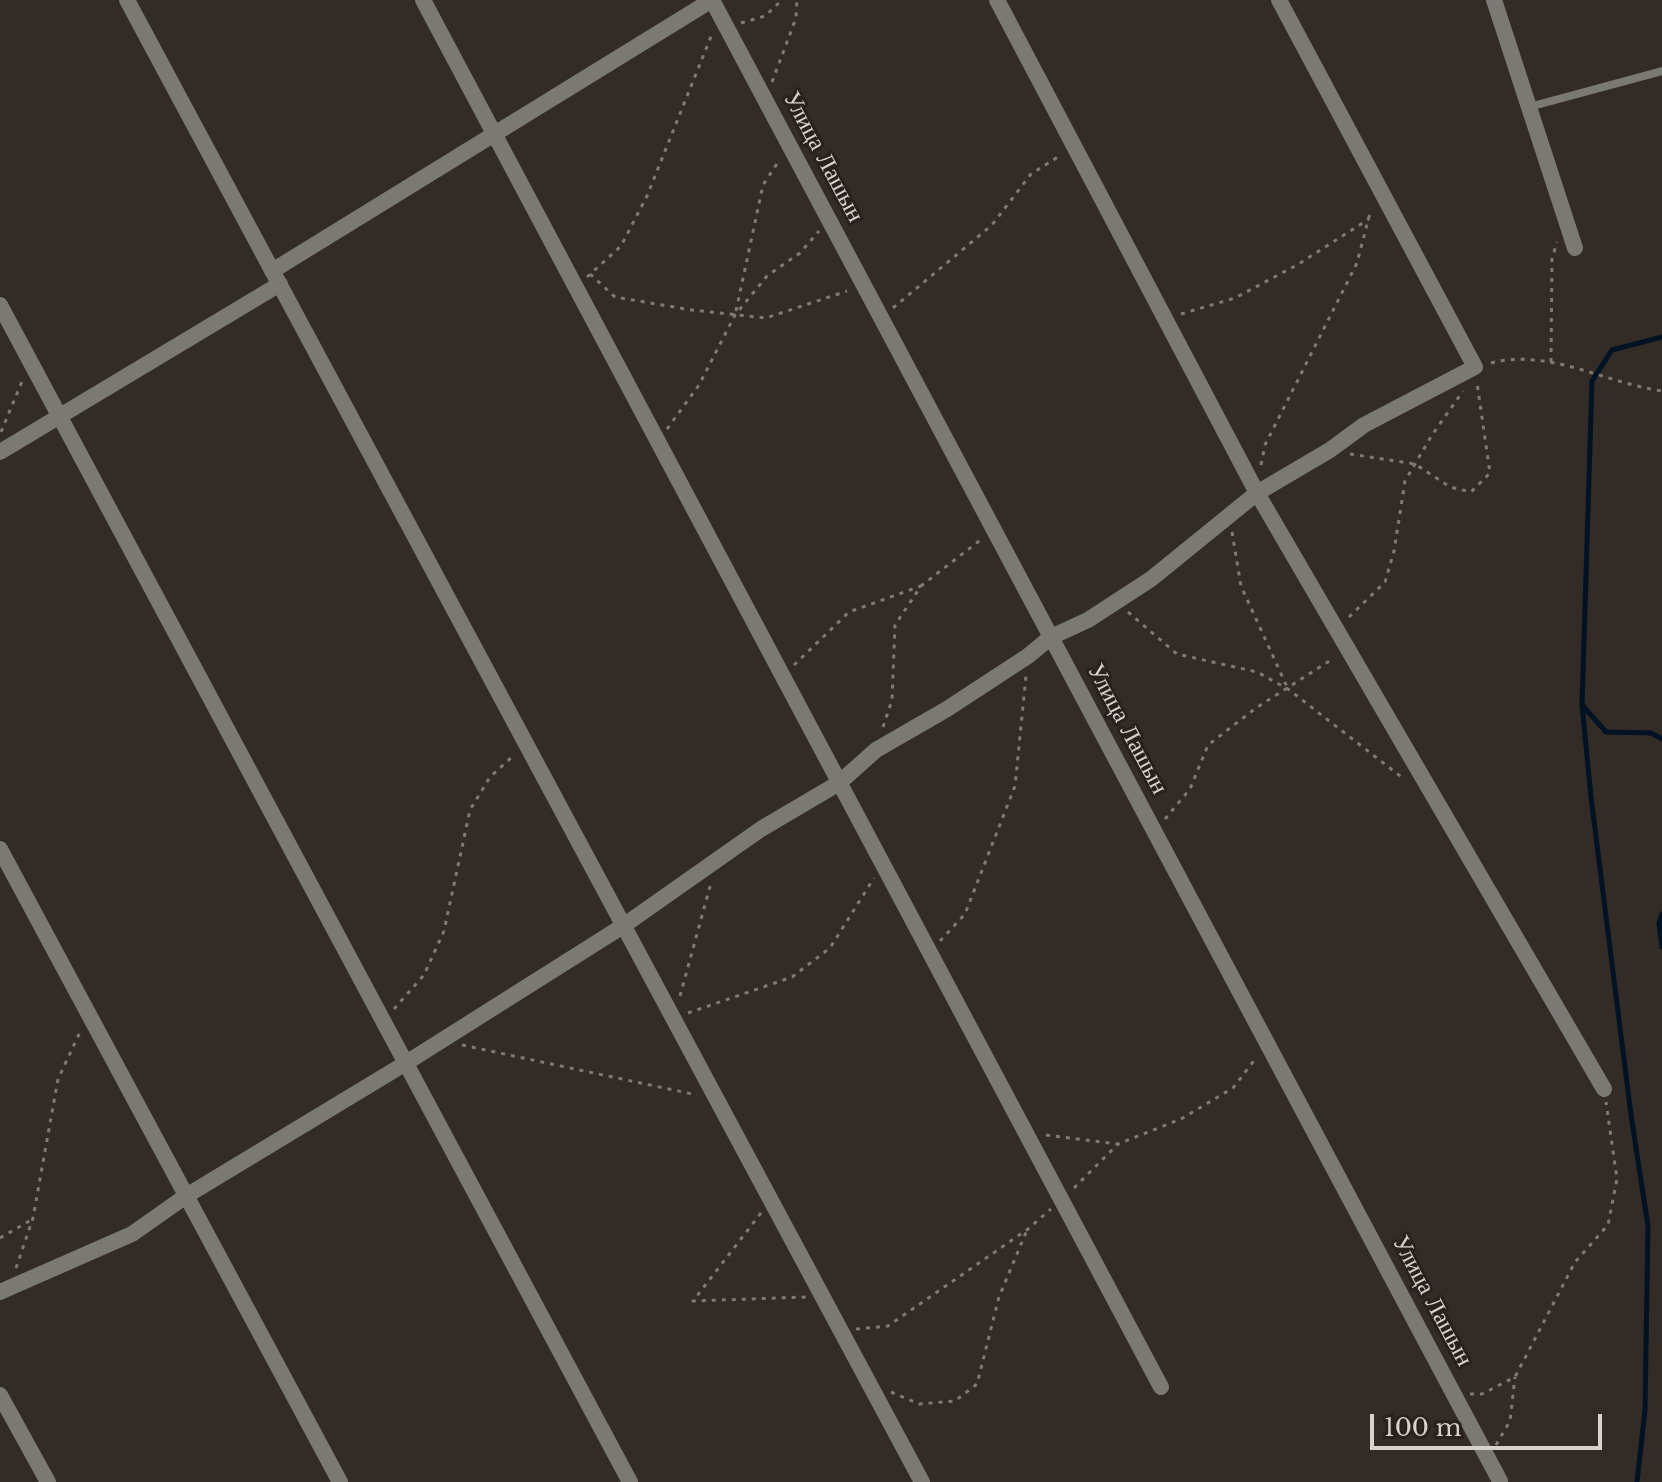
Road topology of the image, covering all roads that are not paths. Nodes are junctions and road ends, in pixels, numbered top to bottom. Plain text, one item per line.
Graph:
1 (127, 0) edge
2 (423, 0) edge
3 (997, 0) edge
4 (1279, 0) edge
5 (1494, 0) edge
6 (714, 5) edge
7 (1662, 71) edge
8 (1529, 108) junction
9 (494, 134) junction
10 (1575, 248) dead end
11 (276, 277) junction
12 (0, 305) edge
13 (60, 416) junction
14 (0, 452) edge
15 (1257, 493) junction
16 (1051, 637) junction
17 (839, 783) junction
18 (0, 849) edge
19 (623, 926) junction
20 (406, 1063) junction
21 (1604, 1089) road end
22 (186, 1196) junction
23 (4, 1291) edge
24 (1161, 1387) dead end
25 (0, 1395) edge
26 (1500, 1481) edge
27 (48, 1482) edge
28 (340, 1482) edge
29 (630, 1482) edge
30 (922, 1482) edge

1 - 11 street
2 - 9 street
3 - 15 street
4 - 15 street
5 - 8 street
6 - 9 street
6 - 16 street, Улица Лашын
7 - 8 lane
8 - 10 street
9 - 11 street
9 - 17 street
11 - 13 street
11 - 19 street
12 - 13 street
13 - 14 street
13 - 20 street
15 - 16 street
15 - 21 street
16 - 17 street
16 - 26 street, Улица Лашын
17 - 19 street
17 - 24 street
18 - 22 street
19 - 20 street
19 - 30 street
20 - 22 street
20 - 29 street
22 - 23 street
22 - 28 street
25 - 27 street

